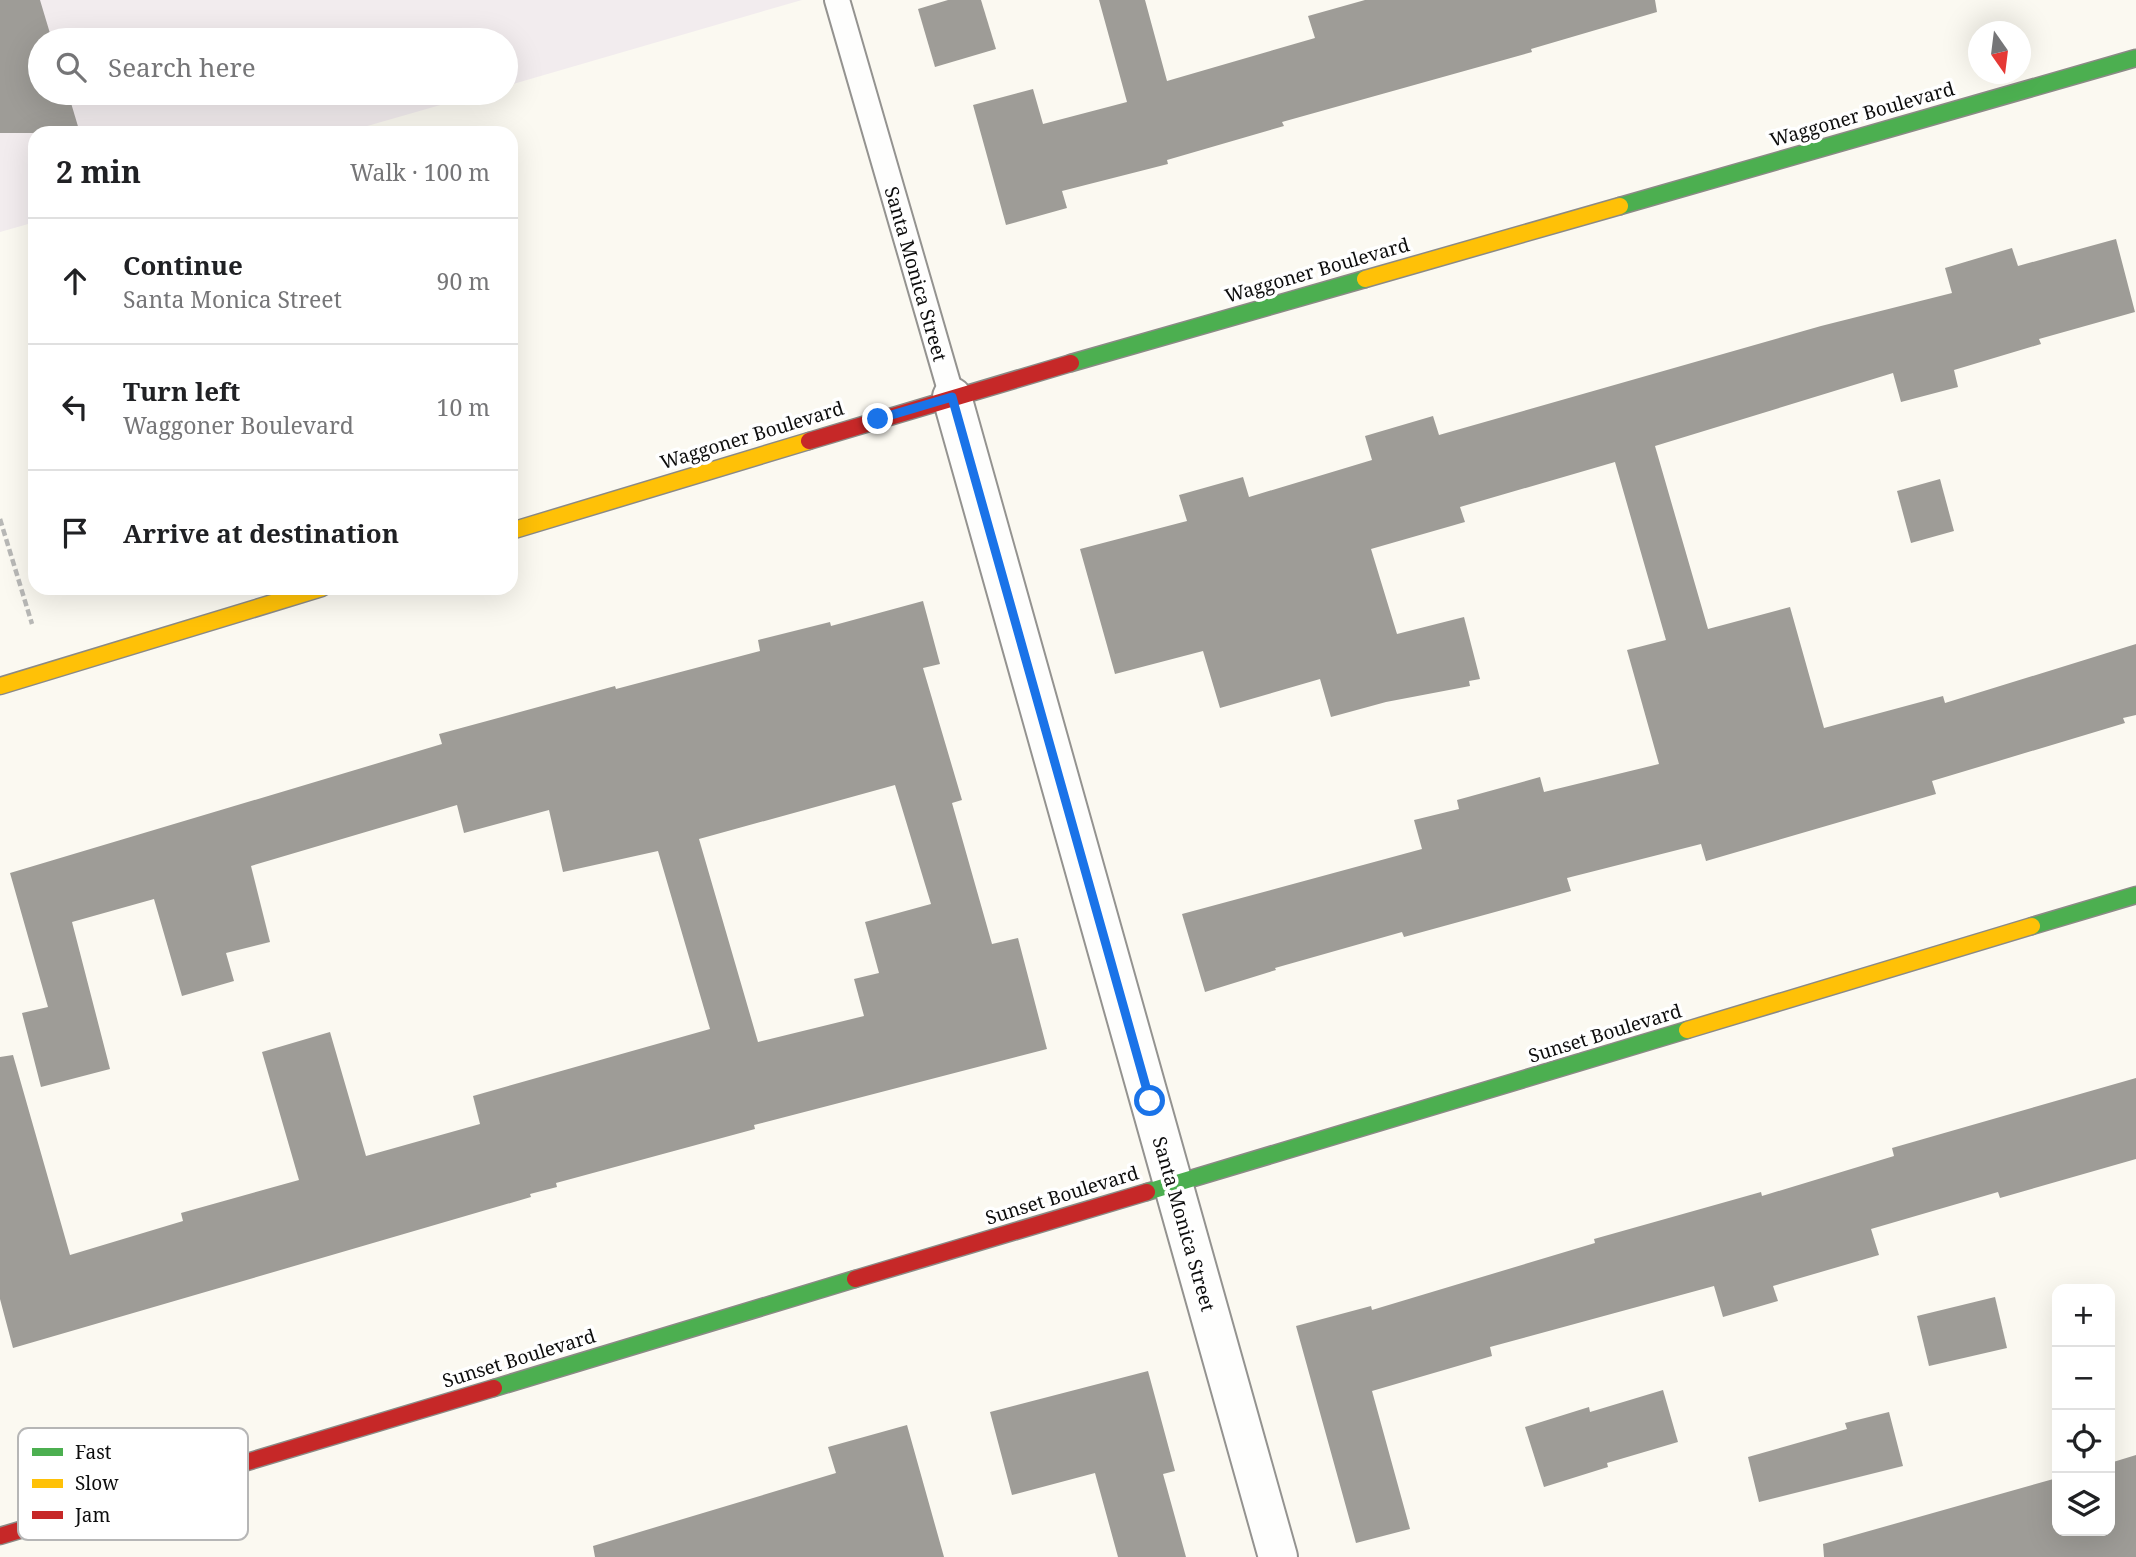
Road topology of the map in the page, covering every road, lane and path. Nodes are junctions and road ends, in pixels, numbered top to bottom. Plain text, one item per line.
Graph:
1 (838, 1) edge
2 (2136, 58) edge
3 (952, 397) junction
4 (0, 519) edge
5 (518, 529) edge
6 (299, 595) edge
7 (47, 672) junction
8 (0, 686) edge
9 (2136, 895) edge
10 (1173, 1184) junction
11 (248, 1461) edge
12 (18, 1530) edge
13 (0, 1535) edge
14 (1278, 1557) edge

1 - 3 lane, Santa Monica Street
2 - 3 street, Waggoner Boulevard
3 - 5 street, Waggoner Boulevard
3 - 10 street, Santa Monica Street
4 - 7 path
6 - 7 street
7 - 8 street
9 - 10 street, Sunset Boulevard
10 - 11 street, Sunset Boulevard
10 - 14 street, Santa Monica Street
12 - 13 street, Sunset Boulevard

